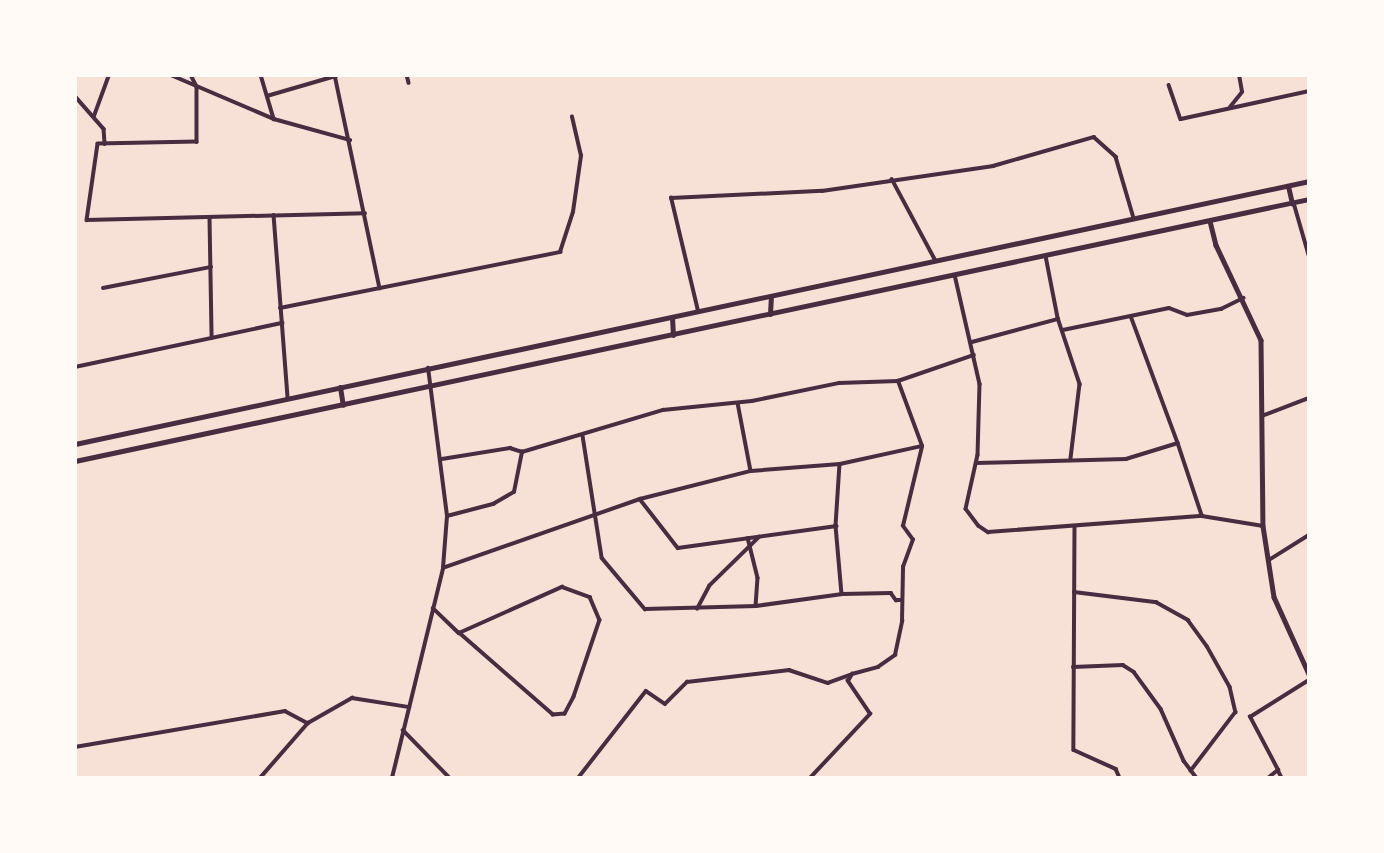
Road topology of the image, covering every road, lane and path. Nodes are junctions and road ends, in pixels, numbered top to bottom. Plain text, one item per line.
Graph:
1 (108, 75) edge
2 (171, 75) edge
3 (191, 75) edge
4 (261, 75) edge
5 (407, 75) edge
6 (1239, 75) edge
7 (336, 76) edge
8 (409, 83) dead end
9 (1169, 85) dead end
10 (197, 87) junction
11 (1309, 91) edge
12 (75, 96) edge
13 (267, 96) junction
14 (1228, 109) junction
15 (94, 117) junction
16 (572, 117) dead end
17 (274, 119) junction
18 (350, 140) junction
19 (105, 144) junction
20 (892, 180) junction
21 (1309, 181) edge
22 (1288, 186) junction
23 (1309, 200) edge
24 (1293, 203) junction
25 (365, 213) junction
26 (274, 215) junction
27 (210, 217) junction
28 (1134, 219) junction
29 (1210, 221) junction
30 (1309, 255) edge
31 (1046, 256) junction
32 (936, 261) junction
33 (211, 267) junction
34 (955, 275) junction
35 (103, 288) dead end
36 (380, 288) junction
37 (771, 296) junction
38 (1244, 298) junction
39 (280, 309) junction
40 (698, 311) junction
41 (770, 314) junction
42 (1131, 316) junction
43 (672, 317) junction
44 (1058, 318) junction
45 (282, 323) junction
46 (1063, 330) junction
47 (673, 335) junction
48 (212, 338) junction
49 (972, 341) junction
50 (974, 355) junction
51 (75, 367) edge
52 (428, 368) junction
53 (898, 381) junction
54 (431, 386) junction
55 (340, 387) junction
56 (288, 398) junction
57 (1309, 398) edge
58 (737, 403) junction
59 (343, 405) junction
60 (1262, 416) junction
61 (583, 436) junction
62 (1178, 443) junction
63 (75, 444) edge
64 (922, 446) junction
65 (522, 452) junction
66 (1071, 458) junction
67 (441, 460) junction
68 (75, 461) edge
69 (976, 463) junction
70 (840, 464) junction
71 (751, 471) junction
72 (640, 499) junction
73 (596, 512) junction
74 (447, 516) junction
75 (1202, 516) junction
76 (836, 526) junction
77 (1263, 526) junction
78 (1075, 527) junction
79 (1309, 535) edge
80 (761, 536) junction
81 (748, 538) junction
82 (752, 545) junction
83 (1268, 560) junction
84 (443, 568) junction
85 (1074, 592) junction
86 (842, 594) junction
87 (902, 600) junction
88 (756, 606) junction
89 (433, 608) junction
90 (697, 609) junction
91 (459, 633) junction
92 (1073, 667) junction
93 (852, 674) junction
94 (1309, 674) edge
95 (1309, 680) edge
96 (409, 707) junction
97 (308, 723) junction
98 (403, 730) junction
99 (75, 747) edge
100 (1278, 770) junction
101 (1191, 771) junction
102 (260, 778) edge
103 (392, 778) edge
104 (450, 778) edge
105 (578, 778) edge
106 (810, 778) edge
107 (1120, 778) edge
108 (1197, 778) edge
109 (1268, 778) edge
110 (1282, 778) edge

1 - 15 street
2 - 10 street
3 - 10 street
4 - 13 street
5 - 8 street
6 - 14 street
7 - 13 street
7 - 18 street
9 - 14 street
10 - 17 street
10 - 19 street
11 - 14 street
12 - 15 street
13 - 17 street
15 - 19 street
16 - 36 street
17 - 18 street
18 - 25 street
19 - 27 street
20 - 28 street
20 - 32 street
20 - 40 street
21 - 22 main road
22 - 24 main road
22 - 28 main road
23 - 24 main road
24 - 29 main road
24 - 30 street
25 - 26 street
25 - 36 street
26 - 27 street
26 - 39 street
27 - 33 street
28 - 32 main road
29 - 31 main road
29 - 38 street
31 - 34 main road
31 - 44 street
32 - 37 main road
33 - 35 street
33 - 48 street
34 - 41 main road
34 - 49 street
36 - 39 street
37 - 40 main road
37 - 41 main road
38 - 42 street
38 - 60 street
39 - 45 street
40 - 43 main road
41 - 47 main road
42 - 46 street
42 - 62 street
43 - 47 main road
43 - 52 main road
44 - 46 street
44 - 49 street
45 - 48 street
45 - 56 street
46 - 66 street
47 - 54 main road
48 - 51 street
49 - 50 street
50 - 53 street
50 - 69 street
52 - 54 street
52 - 55 main road
53 - 58 street
53 - 64 street
54 - 59 main road
54 - 67 street
55 - 56 main road
55 - 59 main road
56 - 63 main road
57 - 60 street
58 - 61 street
58 - 71 street
59 - 68 main road
60 - 77 street
61 - 65 street
61 - 73 street
62 - 66 street
62 - 75 street
64 - 70 street
64 - 87 street
65 - 67 street
65 - 74 street
66 - 69 street
67 - 74 street
69 - 78 street
70 - 71 street
70 - 76 street
71 - 72 street
72 - 73 street
72 - 81 street
73 - 84 street
73 - 90 street
74 - 84 street
75 - 77 street
75 - 78 street
76 - 80 street
76 - 86 street
77 - 83 street
78 - 85 street
79 - 83 street
80 - 81 street
80 - 82 street
81 - 82 street
82 - 88 street
82 - 90 street
83 - 94 street
84 - 89 street
85 - 92 street
85 - 101 street
86 - 87 street
86 - 88 street
87 - 93 street
88 - 90 street
89 - 91 street
89 - 96 street
91 - 91 street
92 - 101 street
92 - 107 street
93 - 105 street
93 - 106 street
95 - 100 street
96 - 97 street
96 - 98 street
97 - 99 street
97 - 102 street
98 - 103 street
98 - 104 street
100 - 109 street
100 - 110 street
101 - 108 street

